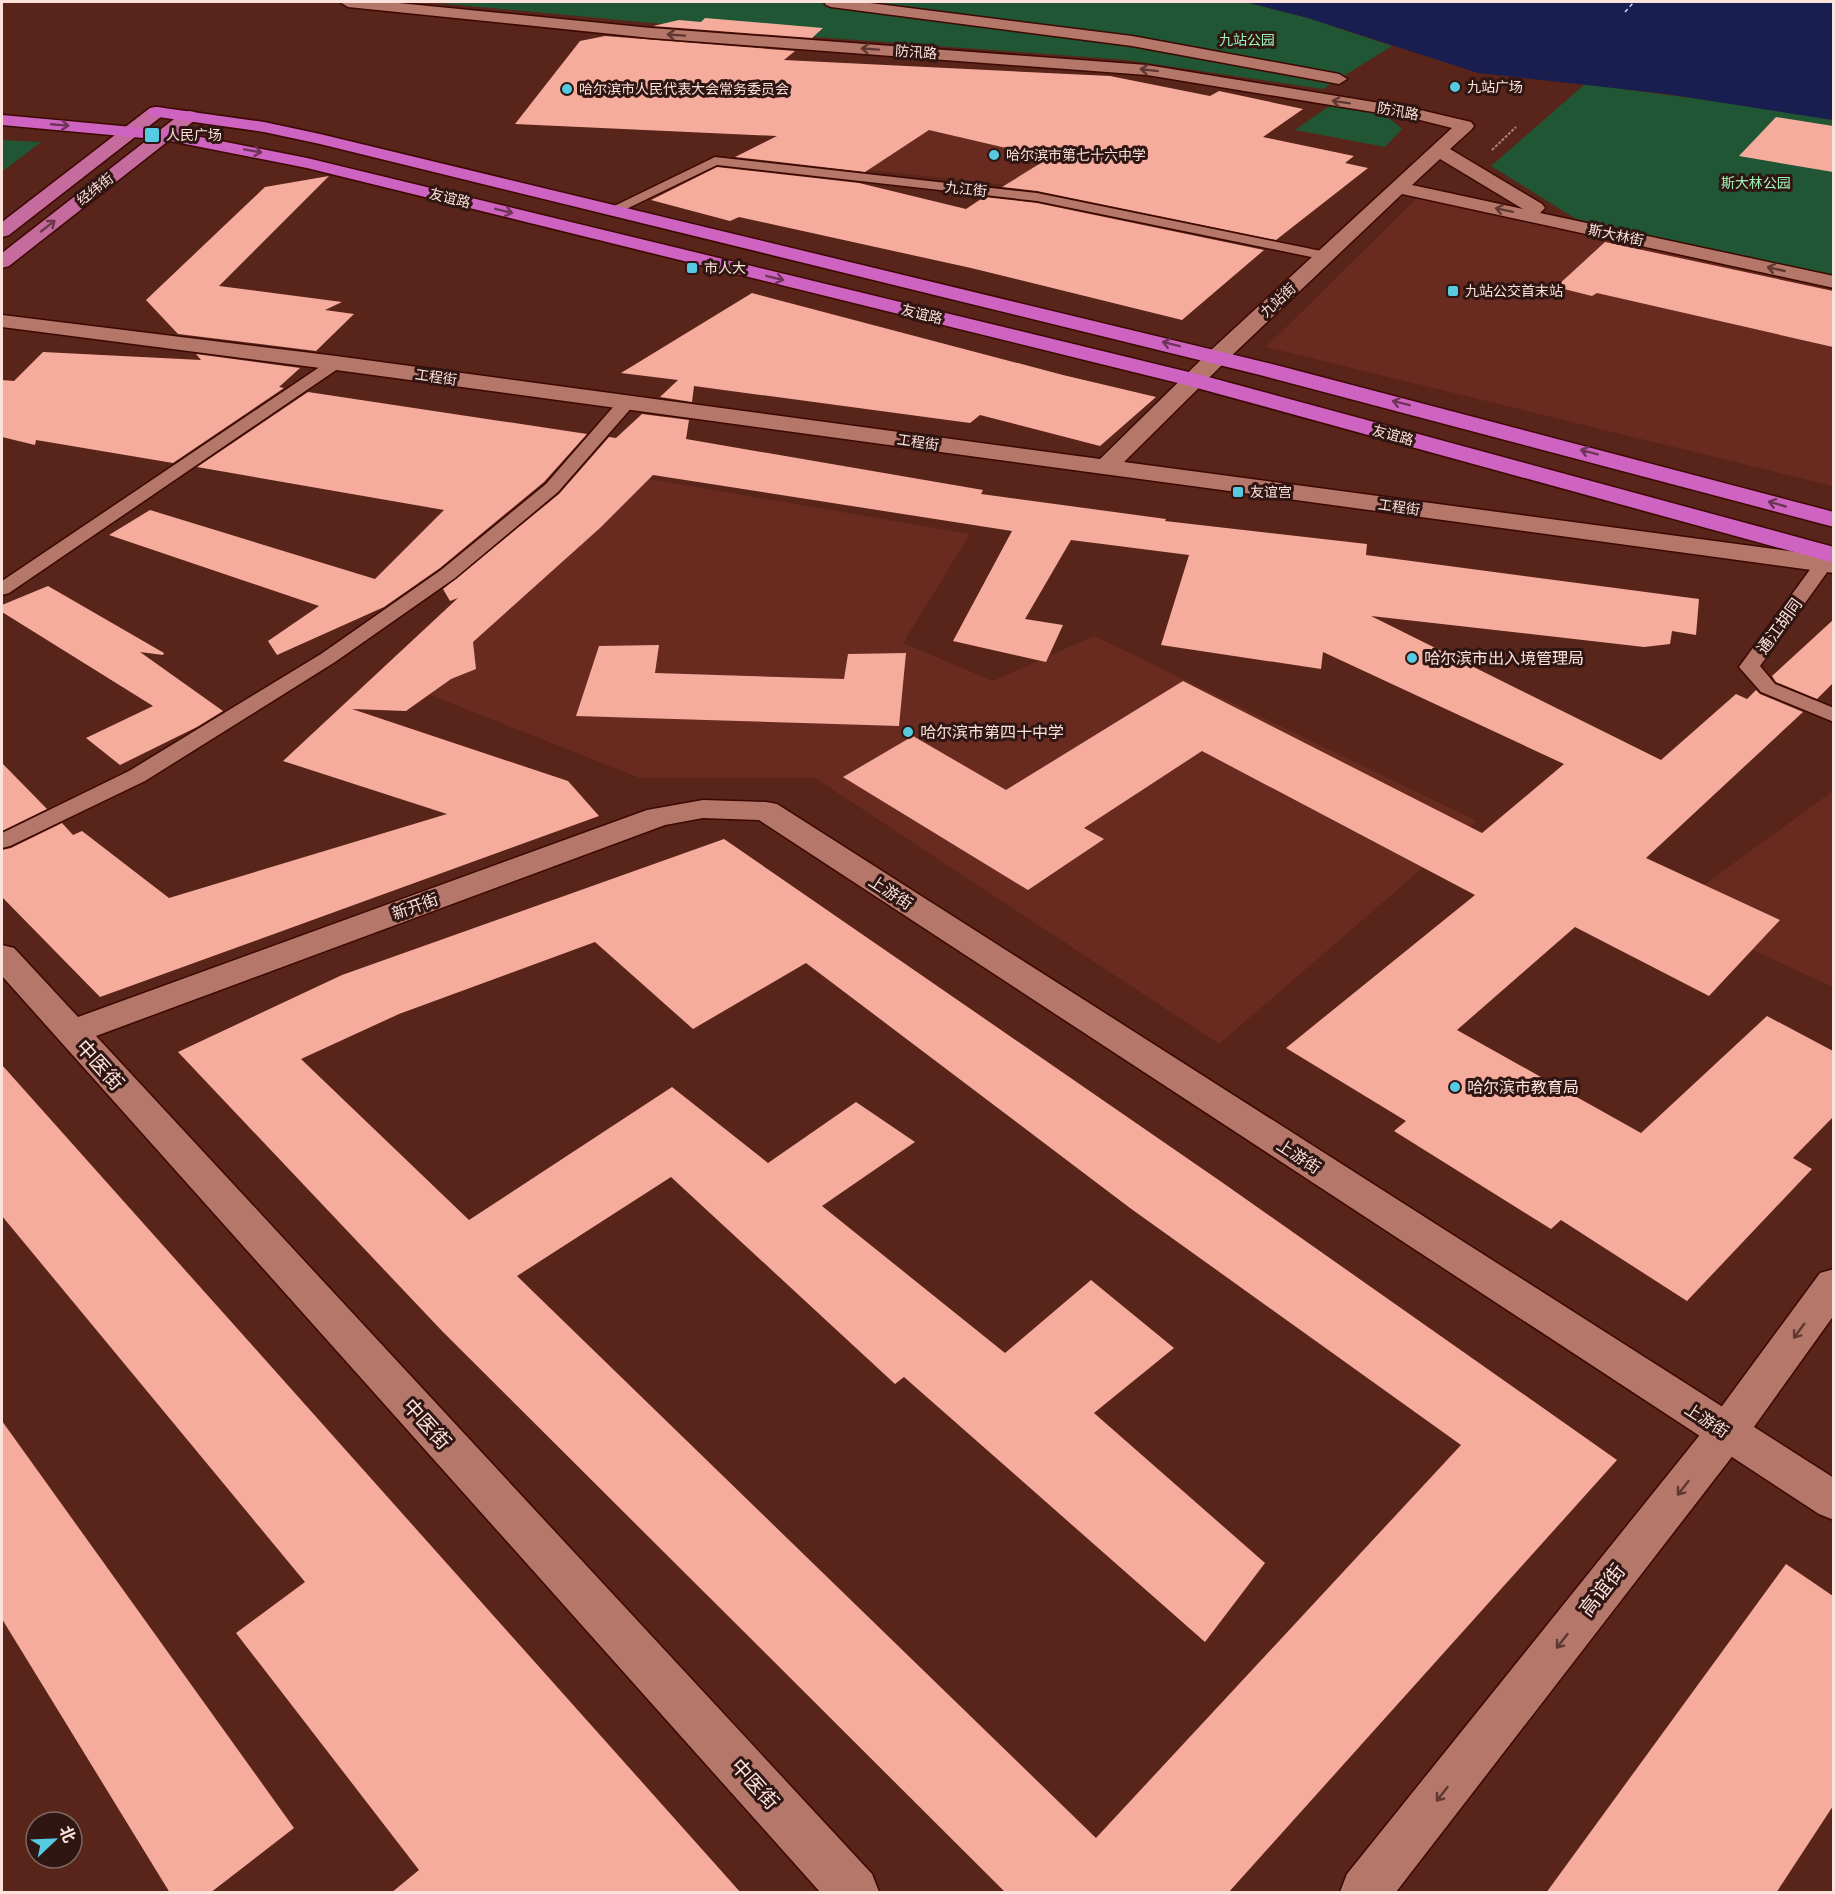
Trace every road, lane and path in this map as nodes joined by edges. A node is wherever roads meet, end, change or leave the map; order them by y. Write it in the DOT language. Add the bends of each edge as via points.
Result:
graph roads {
  1 [pos="348,2"];
  2 [pos="831,2"];
  3 [pos="1339,79"];
  4 [pos="2,102"];
  5 [pos="73,107"];
  6 [pos="120,110"];
  7 [pos="156,112"];
  8 [pos="189,116"];
  9 [pos="2,120"];
  10 [pos="132,131"];
  11 [pos="165,135"];
  12 [pos="1446,143"];
  13 [pos="1399,188"];
  14 [pos="613,210"];
  15 [pos="1560,223"];
  16 [pos="2,231"];
  17 [pos="1326,256"];
  18 [pos="2,262"];
  19 [pos="1833,282"];
  20 [pos="2,321"];
  21 [pos="1218,356"];
  22 [pos="336,363"];
  23 [pos="1193,380"];
  24 [pos="627,402"];
  25 [pos="1105,467"];
  26 [pos="1833,520"];
  27 [pos="1830,561"];
  28 [pos="2,589"];
  29 [pos="1833,716"];
  30 [pos="766,811"];
  31 [pos="2,841"];
  32 [pos="2,956"];
  33 [pos="70,1033"];
  34 [pos="1833,1284"];
  35 [pos="1726,1433"];
  36 [pos="1833,1501"];
  37 [pos="854,1893"];
  38 [pos="1365,1893"];
  12 -- 1 [label="street, 防汛路, one-way" via="1465,126 1416,114 1147,70 651,33"];
  2 -- 3 [label="street" via="1132,41"];
  4 -- 5 [label="highway"];
  6 -- 7 [label="highway, 友谊路"];
  7 -- 8 [label="highway, 友谊路"];
  7 -- 10 [label="main road, 经纬街"];
  8 -- 11 [label="main road, 经纬街"];
  8 -- 14 [label="highway, 友谊路" via="264,127"];
  9 -- 10 [label="highway, 友谊路, one-way"];
  10 -- 11 [label="highway, 友谊路"];
  10 -- 16 [label="main road, 经纬街"];
  18 -- 11 [label="main road, 经纬街, one-way"];
  11 -- 23 [label="highway, 友谊路, one-way" via="307,163"];
  12 -- 13 [label="street, 九站街"];
  12 -- 15 [label="street"];
  15 -- 13 [label="street, 斯大林街, one-way"];
  13 -- 17 [label="street, 九站街"];
  14 -- 17 [label="lane, 九江街" via="715,161 1037,197"];
  21 -- 14 [label="highway, 友谊路, one-way"];
  19 -- 15 [label="street, 斯大林街, one-way"];
  17 -- 21 [label="street, 九站街"];
  20 -- 22 [label="street, 工程街"];
  21 -- 23 [label="street, 九站街"];
  26 -- 21 [label="highway, 友谊路, one-way" via="1585,450"];
  22 -- 24 [label="street, 工程街"];
  22 -- 28 [label="lane"];
  23 -- 25 [label="street, 九站街"];
  23 -- 27 [label="highway, 友谊路"];
  24 -- 25 [label="street, 工程街"];
  24 -- 31 [label="lane" via="552,488 439,581 328,658 137,776"];
  25 -- 27 [label="street, 工程街"];
  27 -- 29 [label="lane, 通江胡同" via="1749,667 1768,688"];
  30 -- 33 [label="street, 新开街" via="703,809 658,817"];
  30 -- 35 [label="street, 上游街"];
  32 -- 33 [label="street, 中医街"];
  33 -- 37 [label="street, 中医街"];
  34 -- 35 [label="street, 高谊街, one-way"];
  35 -- 36 [label="street, 上游街"];
  35 -- 38 [label="street, 高谊街, one-way"];
}
